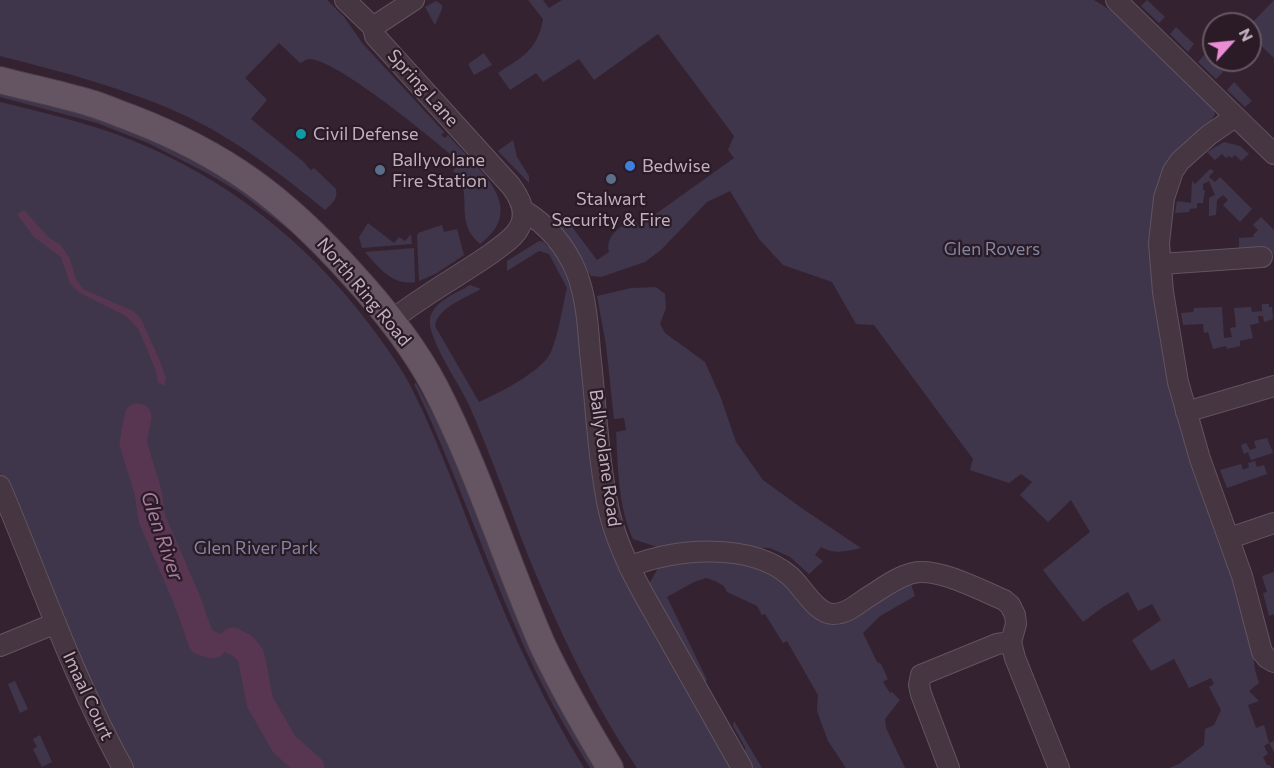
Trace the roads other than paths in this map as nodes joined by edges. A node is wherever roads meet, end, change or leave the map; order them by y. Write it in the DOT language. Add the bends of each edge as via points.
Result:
graph roads {
  1 [pos="345,0"];
  2 [pos="414,0"];
  3 [pos="1116,0"];
  4 [pos="374,27"];
  5 [pos="0,80"];
  6 [pos="1234,117"];
  7 [pos="1274,154"];
  8 [pos="523,210"];
  9 [pos="1262,257"];
  10 [pos="1161,264"];
  11 [pos="392,320"];
  12 [pos="1274,386"];
  13 [pos="1186,411"];
  14 [pos="0,486"];
  15 [pos="1274,522"];
  16 [pos="1230,538"];
  17 [pos="629,567"];
  18 [pos="56,623"];
  19 [pos="1011,642"];
  20 [pos="0,646"];
  21 [pos="1274,662"];
  22 [pos="123,768"];
  23 [pos="610,768"];
  24 [pos="742,768"];
  25 [pos="949,768"];
  26 [pos="1059,768"];
  1 -- 4 [label="street, Spring Lane"];
  2 -- 4 [label="street"];
  3 -- 6 [label="street"];
  4 -- 8 [label="street, Spring Lane" via="375,36 511,186"];
  5 -- 11 [label="main road, North Ring Road" via="92,104 135,120 238,171 326,244"];
  6 -- 7 [label="street"];
  6 -- 10 [label="street" via="1180,161 1168,181 1161,217"];
  8 -- 11 [label="street" via="519,229 511,237"];
  8 -- 17 [label="street, Ballyvolane Road" via="551,231 567,253 580,285 609,510"];
  9 -- 10 [label="street"];
  10 -- 13 [label="street" via="1172,347"];
  11 -- 23 [label="main road, North Ring Road" via="436,389 543,645"];
  12 -- 13 [label="street"];
  13 -- 16 [label="street"];
  14 -- 18 [label="street, Imaal Court"];
  15 -- 16 [label="street"];
  16 -- 21 [label="street" via="1262,652"];
  17 -- 19 [label="street" via="664,555 751,556 769,561 791,576 829,614 846,612 902,577 929,572 1010,605 1016,624"];
  17 -- 24 [label="street, Ballyvolane Road"];
  18 -- 20 [label="street"];
  18 -- 22 [label="street, Imaal Court" via="95,715"];
  19 -- 25 [label="street" via="921,675 921,694"];
  19 -- 26 [label="street"];
}
